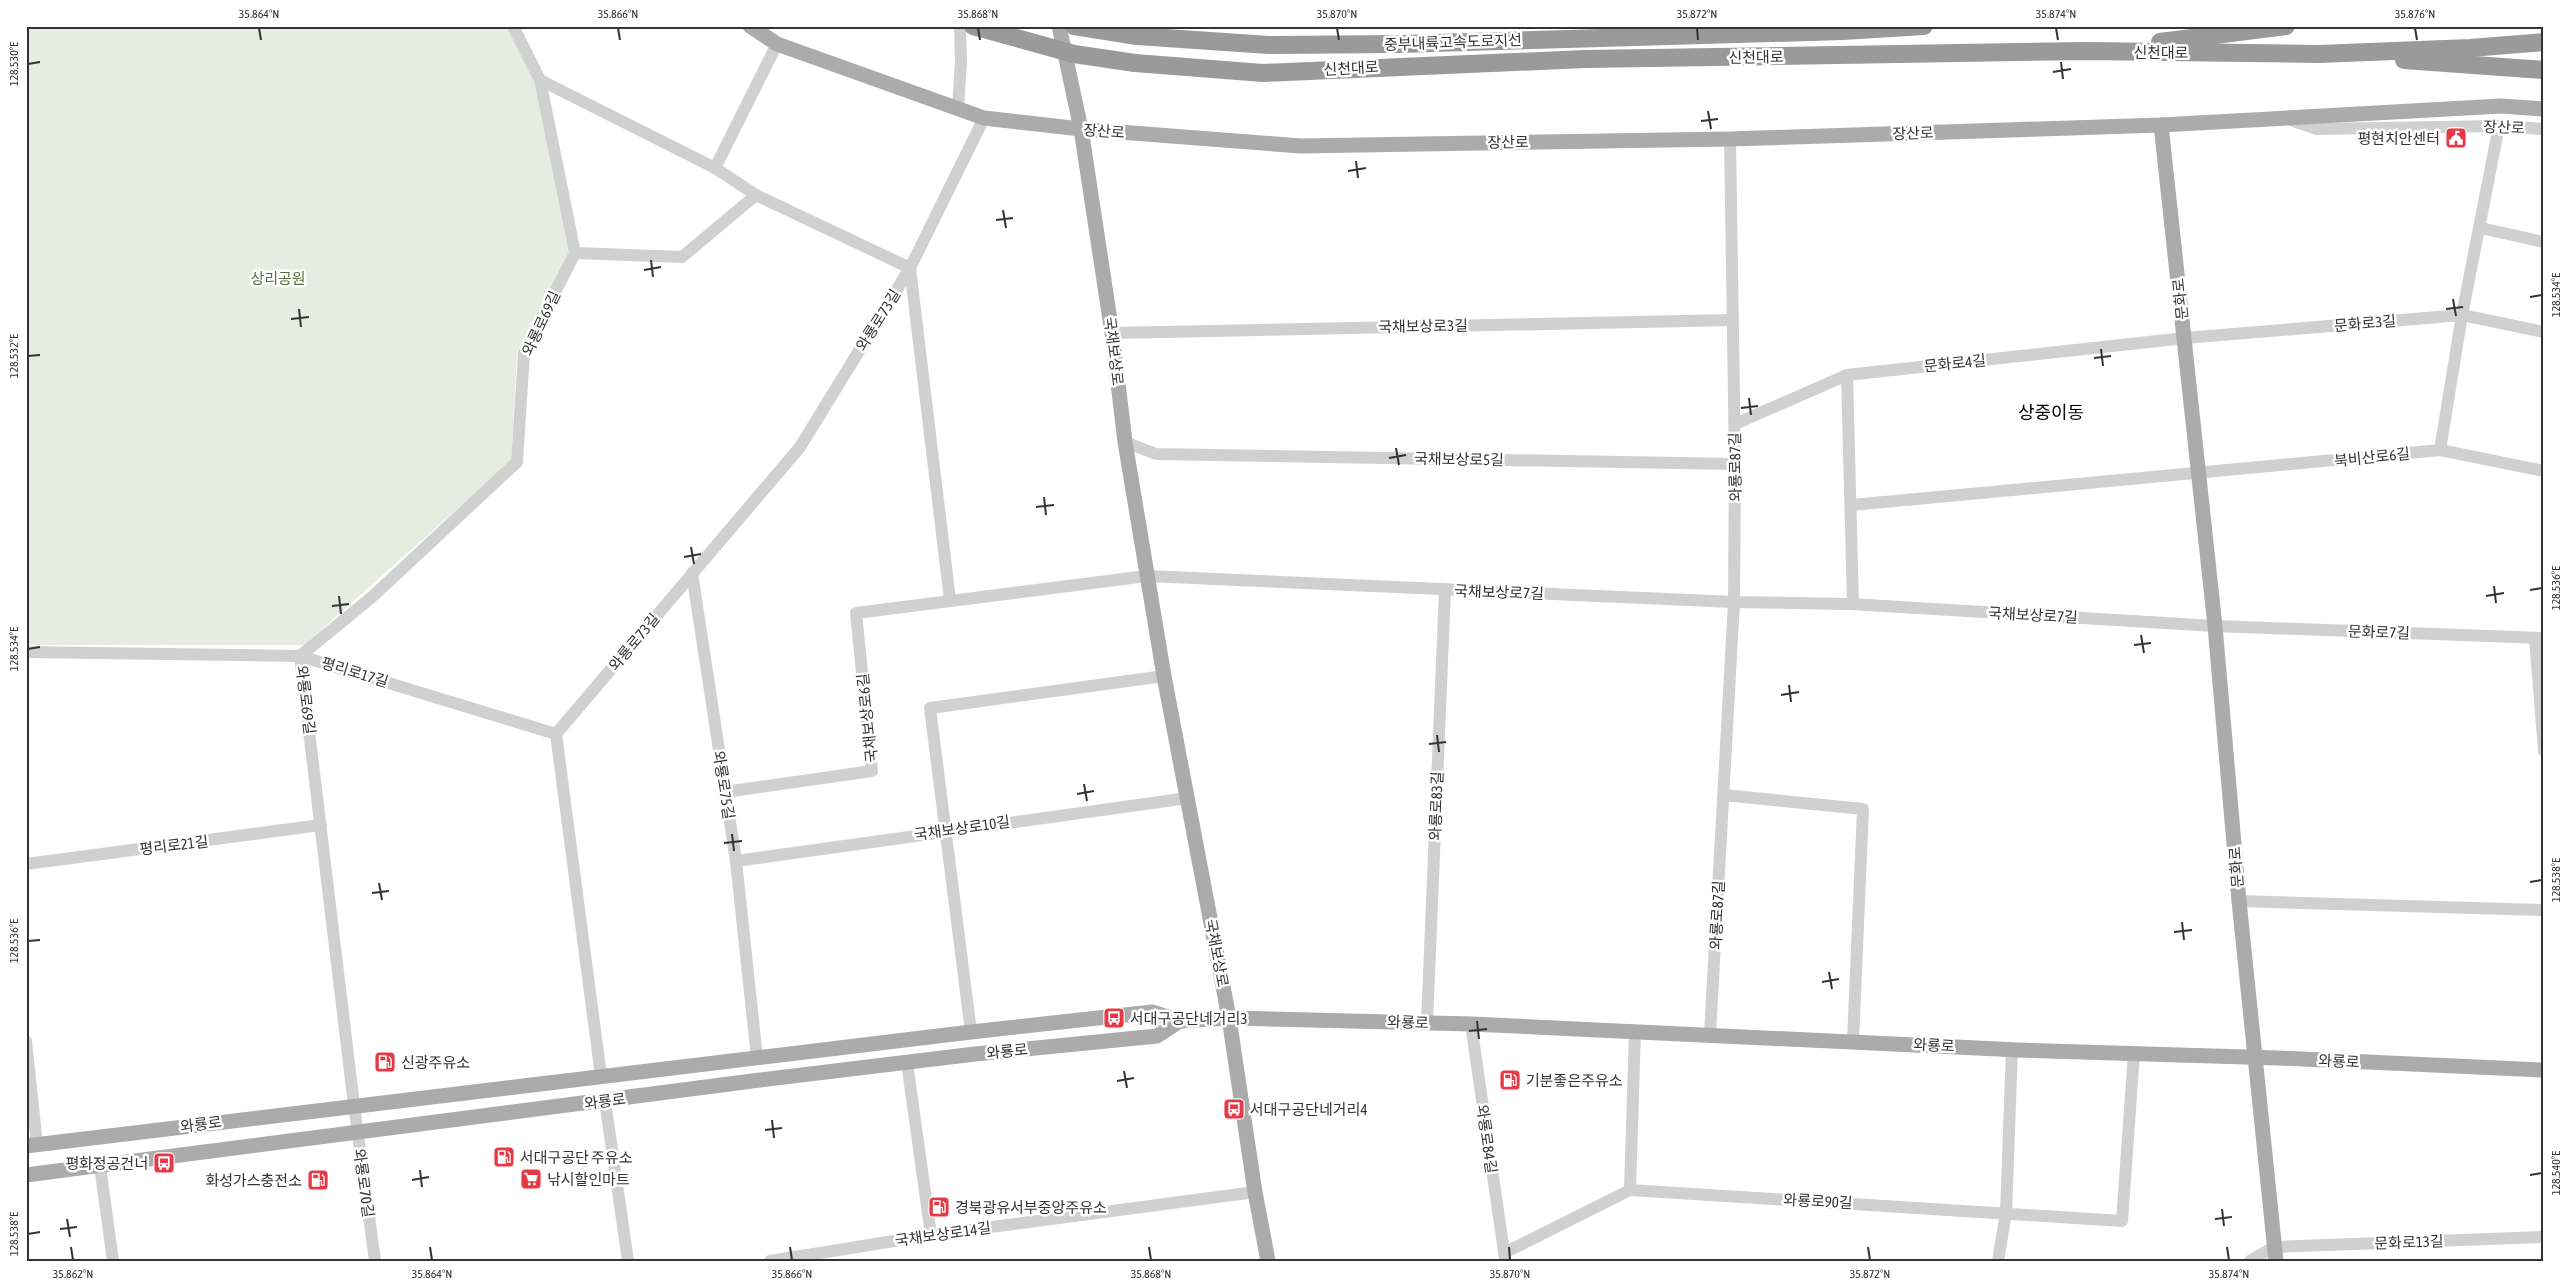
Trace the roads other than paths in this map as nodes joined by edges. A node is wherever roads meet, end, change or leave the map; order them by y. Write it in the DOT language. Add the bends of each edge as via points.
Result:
graph roads {
  1 [pos="513,26"];
  2 [pos="750,26"];
  3 [pos="960,26"];
  4 [pos="973,26"];
  5 [pos="1059,26"];
  6 [pos="1074,26"];
  7 [pos="1924,26"];
  8 [pos="2286,26"];
  9 [pos="2544,42"];
  10 [pos="777,44"];
  11 [pos="2085,51"];
  12 [pos="2319,54"];
  13 [pos="2544,70"];
  14 [pos="540,80"];
  15 [pos="958,109"];
  16 [pos="2544,109"];
  17 [pos="984,118"];
  18 [pos="2286,118"];
  19 [pos="2161,125"];
  20 [pos="2498,126"];
  21 [pos="1081,129"];
  22 [pos="2544,129"];
  23 [pos="1730,139"];
  24 [pos="715,168"];
  25 [pos="756,195"];
  26 [pos="2481,228"];
  27 [pos="2544,242"];
  28 [pos="575,253"];
  29 [pos="910,268"];
  30 [pos="2462,315"];
  31 [pos="1734,320"];
  32 [pos="2544,332"];
  33 [pos="1112,333"];
  34 [pos="2185,338"];
  35 [pos="1847,375"];
  36 [pos="1734,424"];
  37 [pos="1125,442"];
  38 [pos="2440,450"];
  39 [pos="1735,464"];
  40 [pos="2544,471"];
  41 [pos="2199,474"];
  42 [pos="1852,505"];
  43 [pos="692,573"];
  44 [pos="1147,576"];
  45 [pos="1445,590"];
  46 [pos="950,600"];
  47 [pos="1734,602"];
  48 [pos="1850,604"];
  49 [pos="2215,626"];
  50 [pos="2539,638"];
  51 [pos="26,652"];
  52 [pos="300,656"];
  53 [pos="1164,676"];
  54 [pos="556,734"];
  55 [pos="2544,751"];
  56 [pos="725,792"];
  57 [pos="1724,795"];
  58 [pos="1188,798"];
  59 [pos="321,825"];
  60 [pos="946,830"];
  61 [pos="736,861"];
  62 [pos="26,864"];
  63 [pos="2239,901"];
  64 [pos="2544,910"];
  65 [pos="1229,1018"];
  66 [pos="1180,1021"];
  67 [pos="1427,1023"];
  68 [pos="1471,1024"];
  69 [pos="1636,1031"];
  70 [pos="971,1032"];
  71 [pos="1710,1034"];
  72 [pos="26,1041"];
  73 [pos="1853,1041"];
  74 [pos="2012,1049"];
  75 [pos="2134,1053"];
  76 [pos="2254,1057"];
  77 [pos="757,1058"];
  78 [pos="907,1063"];
  79 [pos="2544,1070"];
  80 [pos="601,1076"];
  81 [pos="605,1101"];
  82 [pos="354,1105"];
  83 [pos="357,1130"];
  84 [pos="31,1146"];
  85 [pos="100,1166"];
  86 [pos="26,1174"];
  87 [pos="1630,1190"];
  88 [pos="1255,1192"];
  89 [pos="2006,1213"];
  90 [pos="931,1235"];
  91 [pos="2544,1237"];
  92 [pos="2275,1254"];
  93 [pos="1504,1257"];
  94 [pos="777,1260"];
  95 [pos="113,1261"];
  96 [pos="375,1261"];
  97 [pos="628,1261"];
  98 [pos="1268,1261"];
  99 [pos="1998,1261"];
  100 [pos="2250,1261"];
  1 -- 14 [label="street"];
  2 -- 10 [label="main road, 장산로"];
  3 -- 15 [label="street"];
  4 -- 11 [label="highway, 신천대로, bridge" via="1074,54 1135,63 1262,73 1585,59"];
  5 -- 21 [label="main road, 국채보상로"];
  6 -- 7 [label="highway, 중부내륙고속도로지선" via="1138,36 1269,45 1400,44"];
  8 -- 11 [label="highway"];
  9 -- 12 [label="highway, 신천대로"];
  10 -- 15 [label="main road, 장산로"];
  10 -- 24 [label="street"];
  11 -- 12 [label="highway, 신천대로"];
  12 -- 13 [label="highway"];
  14 -- 24 [label="street"];
  14 -- 28 [label="street"];
  15 -- 17 [label="main road, 장산로"];
  16 -- 18 [label="main road, 장산로" via="2501,106"];
  17 -- 21 [label="main road, 장산로"];
  17 -- 29 [label="street, 와룡로73길"];
  18 -- 19 [label="main road, 장산로"];
  18 -- 20 [label="street, 장산로" via="2317,129"];
  19 -- 23 [label="main road, 장산로"];
  19 -- 34 [label="main road, 문화로"];
  20 -- 22 [label="street, 장산로"];
  20 -- 26 [label="street"];
  21 -- 23 [label="main road, 장산로" via="1301,146"];
  21 -- 33 [label="main road, 국채보상로"];
  23 -- 31 [label="street, 와룡로87길"];
  24 -- 25 [label="street"];
  25 -- 28 [label="street" via="682,257"];
  25 -- 29 [label="street"];
  26 -- 27 [label="street"];
  26 -- 30 [label="street"];
  28 -- 52 [label="street, 와룡로69길" via="524,353 517,462 372,597"];
  29 -- 43 [label="street, 와룡로73길" via="800,447"];
  29 -- 46 [label="street"];
  30 -- 32 [label="street, 문화로3길"];
  30 -- 34 [label="street, 문화로3길"];
  30 -- 38 [label="street"];
  31 -- 33 [label="street, 국채보상로3길"];
  31 -- 36 [label="street, 와룡로87길"];
  33 -- 37 [label="main road, 국채보상로"];
  34 -- 35 [label="street, 문화로4길"];
  34 -- 41 [label="main road, 문화로"];
  35 -- 36 [label="street, 문화로4길"];
  35 -- 42 [label="street"];
  36 -- 39 [label="street, 와룡로87길"];
  37 -- 39 [label="street, 국채보상로5길" via="1156,454"];
  37 -- 44 [label="main road, 국채보상로"];
  38 -- 40 [label="street, 북비산로6길"];
  38 -- 41 [label="street, 북비산로6길"];
  39 -- 47 [label="street, 와룡로87길"];
  41 -- 42 [label="street"];
  41 -- 49 [label="main road, 문화로"];
  42 -- 48 [label="street" via="1853,604"];
  43 -- 54 [label="street, 와룡로73길"];
  43 -- 56 [label="street, 와룡로75길"];
  44 -- 45 [label="street, 국채보상로7길"];
  44 -- 46 [label="street, 국채보상로6길"];
  44 -- 53 [label="main road, 국채보상로"];
  45 -- 47 [label="street, 국채보상로7길"];
  45 -- 67 [label="street, 와룡로83길"];
  46 -- 56 [label="street, 국채보상로6길" via="856,612 872,771"];
  47 -- 48 [label="street, 국채보상로7길"];
  47 -- 57 [label="street, 와룡로87길"];
  48 -- 49 [label="street, 국채보상로7길"];
  49 -- 50 [label="street, 문화로7길"];
  49 -- 63 [label="main road, 문화로"];
  50 -- 55 [label="street"];
  51 -- 52 [label="street, 평리로17길"];
  52 -- 54 [label="street, 평리로17길"];
  52 -- 59 [label="street, 와룡로69길"];
  53 -- 58 [label="main road, 국채보상로"];
  53 -- 60 [label="street" via="930,708"];
  54 -- 80 [label="street"];
  56 -- 61 [label="street, 와룡로75길"];
  57 -- 71 [label="street, 와룡로87길"];
  57 -- 73 [label="street" via="1863,809"];
  58 -- 60 [label="street, 국채보상로10길"];
  58 -- 65 [label="main road, 국채보상로"];
  59 -- 62 [label="street, 평리로21길"];
  59 -- 82 [label="street, 와룡로69길"];
  60 -- 61 [label="street, 국채보상로10길"];
  60 -- 70 [label="street, 와룡로"];
  61 -- 77 [label="street, 와룡로75길"];
  63 -- 64 [label="street"];
  63 -- 76 [label="main road, 문화로"];
  65 -- 66 [label="main road, 와룡로"];
  65 -- 67 [label="main road, 와룡로"];
  65 -- 88 [label="main road, 국채보상로"];
  66 -- 70 [label="main road, 와룡로" via="1152,1012"];
  66 -- 78 [label="main road, 와룡로" via="1156,1036"];
  67 -- 68 [label="main road, 와룡로"];
  68 -- 69 [label="main road, 와룡로"];
  68 -- 93 [label="street, 와룡로84길"];
  69 -- 71 [label="main road, 와룡로"];
  69 -- 87 [label="street"];
  70 -- 77 [label="main road, 와룡로"];
  71 -- 73 [label="main road, 와룡로"];
  72 -- 84 [label="street"];
  73 -- 74 [label="main road, 와룡로"];
  74 -- 75 [label="main road, 와룡로"];
  74 -- 89 [label="street"];
  75 -- 76 [label="main road, 와룡로"];
  75 -- 89 [label="street, 와룡로90길" via="2122,1220"];
  76 -- 79 [label="main road, 와룡로"];
  76 -- 92 [label="main road, 문화로"];
  77 -- 80 [label="main road, 와룡로"];
  78 -- 81 [label="main road, 와룡로"];
  78 -- 90 [label="street"];
  80 -- 82 [label="main road, 와룡로"];
  81 -- 83 [label="main road, 와룡로"];
  81 -- 97 [label="street"];
  82 -- 83 [label="street, 와룡로70길"];
  82 -- 84 [label="main road, 와룡로"];
  83 -- 85 [label="main road, 와룡로"];
  83 -- 96 [label="street, 와룡로70길"];
  85 -- 86 [label="main road, 와룡로"];
  85 -- 95 [label="street"];
  87 -- 89 [label="street, 와룡로90길"];
  87 -- 93 [label="street, 와룡로84길"];
  88 -- 90 [label="street, 국채보상로14길"];
  88 -- 98 [label="main road, 국채보상로"];
  89 -- 99 [label="street"];
  90 -- 94 [label="street, 국채보상로14길"];
  91 -- 92 [label="street, 문화로13길"];
  92 -- 100 [label="street"];
}
